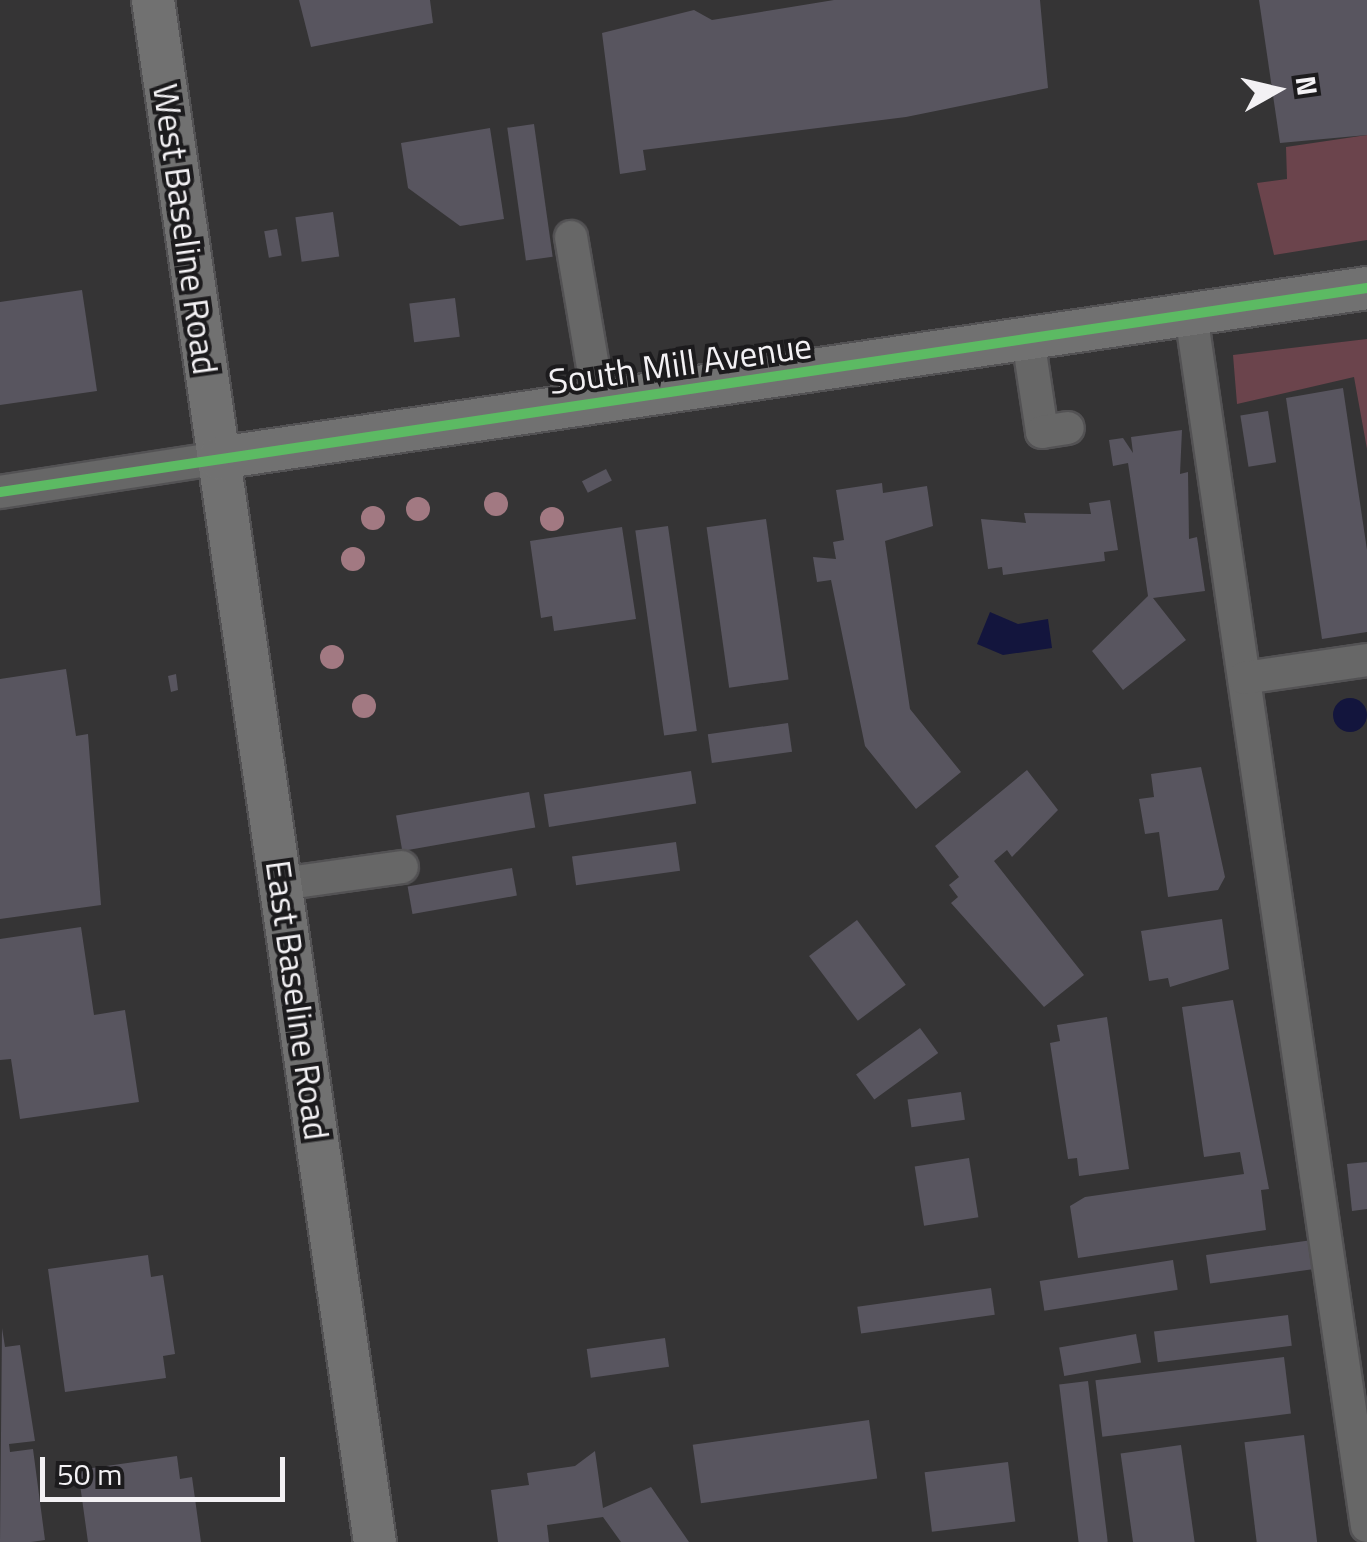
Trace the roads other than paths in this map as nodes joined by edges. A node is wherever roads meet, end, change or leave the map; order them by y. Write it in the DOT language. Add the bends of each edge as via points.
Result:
graph roads {
  1 [pos="153,0"];
  2 [pos="571,237"];
  3 [pos="1367,288"];
  4 [pos="1191,314"];
  5 [pos="1028,339"];
  6 [pos="598,403"];
  7 [pos="1041,432"];
  8 [pos="219,458"];
  9 [pos="0,492"];
  10 [pos="1367,660"];
  11 [pos="1244,678"];
  12 [pos="402,867"];
  13 [pos="281,884"];
  14 [pos="1367,1526"];
  15 [pos="376,1542"];
  1 -- 8 [label="main road, West Baseline Road"];
  2 -- 6 [label="street"];
  3 -- 4 [label="main road, South Mill Avenue"];
  4 -- 5 [label="main road, South Mill Avenue"];
  4 -- 11 [label="street"];
  5 -- 6 [label="main road, South Mill Avenue"];
  5 -- 7 [label="street"];
  6 -- 8 [label="main road, South Mill Avenue"];
  8 -- 9 [label="street, South Mill Avenue"];
  8 -- 13 [label="main road, East Baseline Road"];
  10 -- 11 [label="street"];
  11 -- 14 [label="street"];
  12 -- 13 [label="street"];
  13 -- 15 [label="main road, East Baseline Road"];
}
